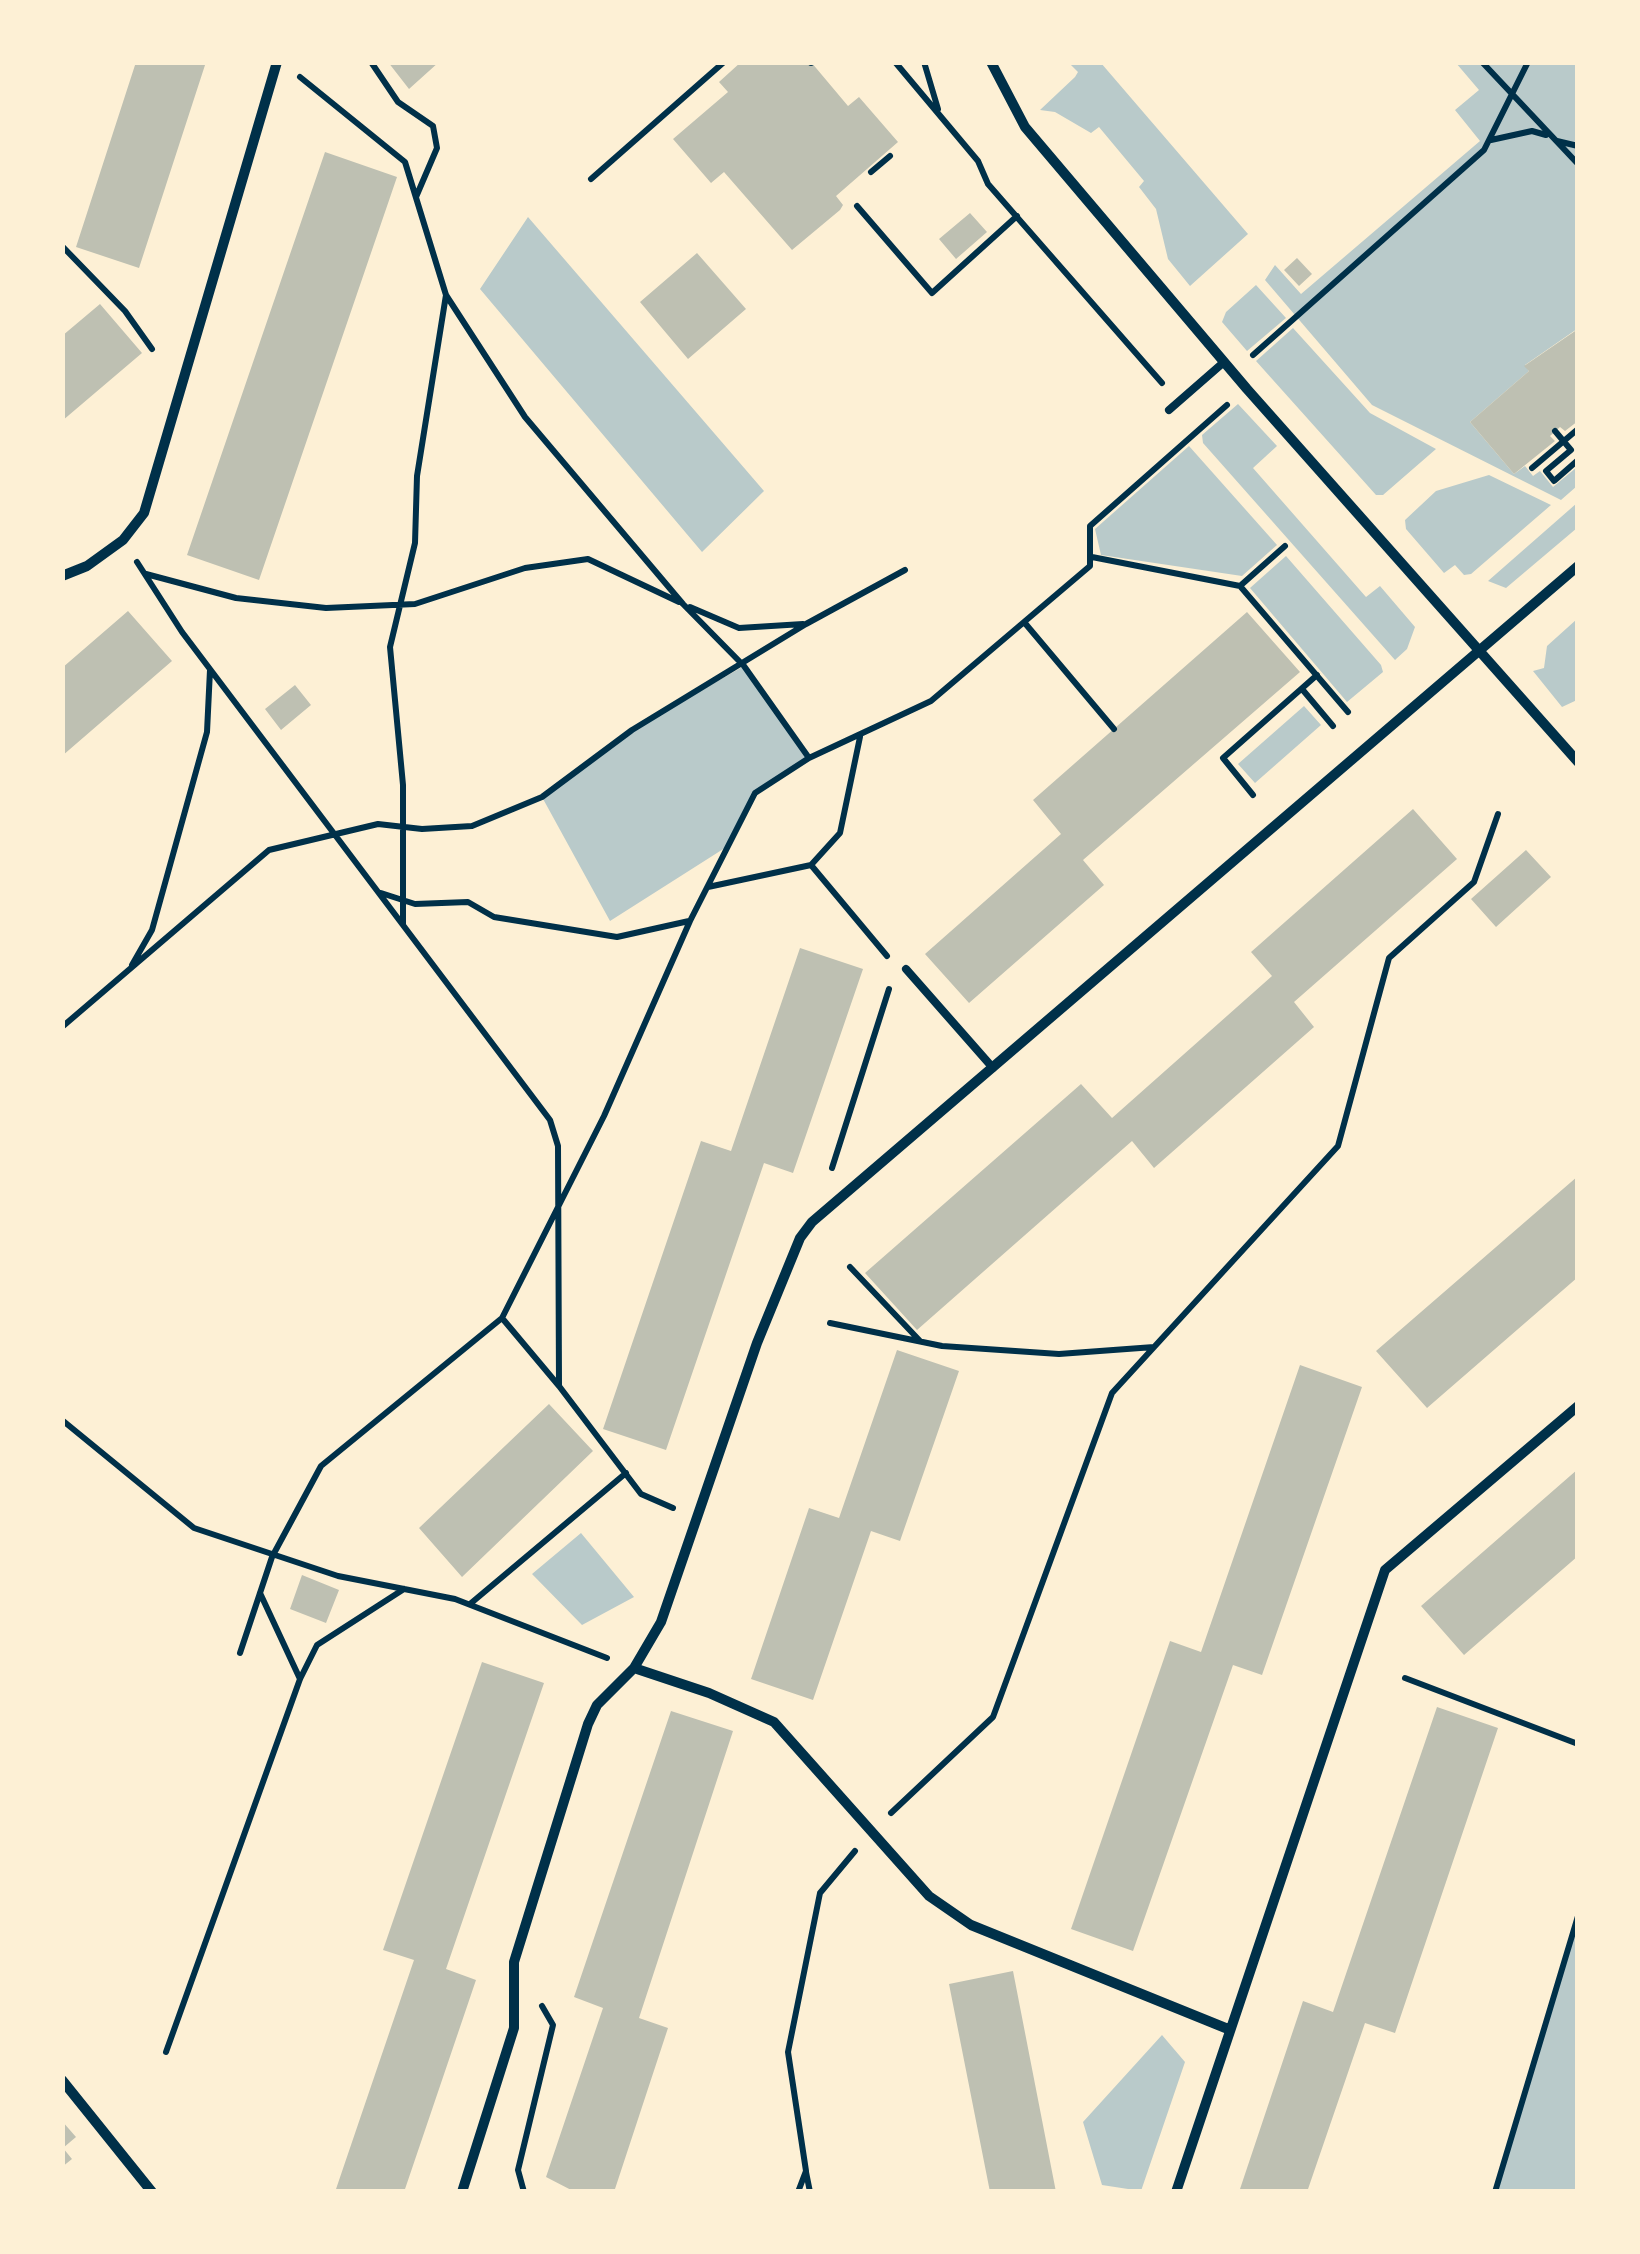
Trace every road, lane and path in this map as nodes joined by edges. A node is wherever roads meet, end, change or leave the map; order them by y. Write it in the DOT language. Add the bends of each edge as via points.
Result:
graph roads {
  1 [pos="277,62"];
  2 [pos="371,62"];
  3 [pos="724,62"];
  4 [pos="895,62"];
  5 [pos="924,62"];
  6 [pos="991,62"];
  7 [pos="1482,62"];
  8 [pos="1528,62"];
  9 [pos="293,71"];
  10 [pos="1512,98"];
  11 [pos="938,113"];
  12 [pos="1546,136"];
  13 [pos="1490,140"];
  14 [pos="1578,146"];
  15 [pos="890,156"];
  16 [pos="1578,164"];
  17 [pos="871,172"];
  18 [pos="591,179"];
  19 [pos="415,198"];
  20 [pos="857,206"];
  21 [pos="1017,216"];
  22 [pos="62,246"];
  23 [pos="446,295"];
  24 [pos="152,349"];
  25 [pos="1253,356"];
  26 [pos="1224,362"];
  27 [pos="1247,389"];
  28 [pos="1178,402"];
  29 [pos="1169,410"];
  30 [pos="1578,429"];
  31 [pos="1555,431"];
  32 [pos="1190,436"];
  33 [pos="1564,441"];
  34 [pos="1578,460"];
  35 [pos="1532,468"];
  36 [pos="123,540"];
  37 [pos="1284,546"];
  38 [pos="1092,557"];
  39 [pos="1578,566"];
  40 [pos="906,570"];
  41 [pos="145,574"];
  42 [pos="62,576"];
  43 [pos="1240,586"];
  44 [pos="400,604"];
  45 [pos="683,604"];
  46 [pos="1024,622"];
  47 [pos="806,624"];
  48 [pos="1479,651"];
  49 [pos="744,666"];
  50 [pos="210,669"];
  51 [pos="1317,675"];
  52 [pos="1302,690"];
  53 [pos="1348,712"];
  54 [pos="1333,726"];
  55 [pos="1114,729"];
  56 [pos="860,735"];
  57 [pos="810,758"];
  58 [pos="1578,762"];
  59 [pos="1253,796"];
  60 [pos="1498,814"];
  61 [pos="405,827"];
  62 [pos="335,834"];
  63 [pos="810,866"];
  64 [pos="708,887"];
  65 [pos="378,892"];
  66 [pos="400,899"];
  67 [pos="690,921"];
  68 [pos="403,926"];
  69 [pos="901,968"];
  70 [pos="130,969"];
  71 [pos="890,986"];
  72 [pos="62,1027"];
  73 [pos="993,1068"];
  74 [pos="830,1172"];
  75 [pos="556,1206"];
  76 [pos="850,1267"];
  77 [pos="502,1318"];
  78 [pos="830,1322"];
  79 [pos="921,1342"];
  80 [pos="1155,1347"];
  81 [pos="559,1386"];
  82 [pos="1578,1406"];
  83 [pos="62,1420"];
  84 [pos="626,1473"];
  85 [pos="697,1518"];
  86 [pos="272,1557"];
  87 [pos="405,1589"];
  88 [pos="260,1592"];
  89 [pos="470,1604"];
  90 [pos="240,1652"];
  91 [pos="634,1668"];
  92 [pos="1406,1678"];
  93 [pos="300,1679"];
  94 [pos="1578,1744"];
  95 [pos="872,1831"];
  96 [pos="1578,1916"];
  97 [pos="514,1962"];
  98 [pos="1228,2029"];
  99 [pos="166,2052"];
  100 [pos="62,2080"];
  101 [pos="806,2171"];
  102 [pos="152,2192"];
  103 [pos="462,2192"];
  104 [pos="524,2192"];
  105 [pos="798,2192"];
  106 [pos="810,2192"];
  107 [pos="1176,2192"];
  108 [pos="1496,2192"];
  1 -- 36 [label="street" via="158,472 144,513"];
  2 -- 19 [label="path" via="398,102 434,126 438,148"];
  3 -- 18 [label="path"];
  4 -- 11 [label="path"];
  5 -- 11 [label="path"];
  6 -- 26 [label="street" via="1025,127"];
  7 -- 10 [label="path"];
  8 -- 10 [label="path"];
  9 -- 19 [label="path" via="404,162"];
  10 -- 12 [label="path"];
  10 -- 13 [label="path"];
  11 -- 21 [label="path"];
  12 -- 13 [label="path" via="1532,131"];
  12 -- 14 [label="path"];
  12 -- 16 [label="path"];
  13 -- 25 [label="path"];
  15 -- 17 [label="path"];
  19 -- 23 [label="path"];
  20 -- 21 [label="path" via="932,293"];
  21 -- 28 [label="path"];
  22 -- 24 [label="path" via="125,310"];
  23 -- 44 [label="path"];
  23 -- 45 [label="path" via="526,417"];
  26 -- 27 [label="street"];
  26 -- 28 [label="lane"];
  27 -- 32 [label="path"];
  27 -- 48 [label="street"];
  28 -- 29 [label="lane"];
  28 -- 32 [label="path"];
  30 -- 33 [label="path"];
  31 -- 33 [label="path"];
  32 -- 38 [label="path" via="1090,526"];
  33 -- 34 [label="path" via="1571,450 1546,470 1554,481"];
  33 -- 35 [label="path"];
  36 -- 41 [label="path"];
  36 -- 42 [label="street"];
  37 -- 43 [label="path"];
  38 -- 43 [label="path"];
  38 -- 46 [label="path" via="1090,566"];
  39 -- 48 [label="street"];
  40 -- 47 [label="path"];
  41 -- 44 [label="path" via="236,598 326,608"];
  41 -- 50 [label="path"];
  43 -- 51 [label="path"];
  44 -- 45 [label="path" via="525,568 588,560"];
  44 -- 61 [label="path" via="390,647"];
  45 -- 47 [label="path" via="740,628"];
  45 -- 49 [label="path"];
  46 -- 55 [label="path"];
  46 -- 56 [label="path" via="931,700"];
  47 -- 49 [label="path"];
  48 -- 58 [label="street"];
  48 -- 73 [label="street"];
  49 -- 57 [label="path"];
  49 -- 61 [label="path" via="632,730 542,798 472,826"];
  50 -- 62 [label="path"];
  50 -- 70 [label="path" via="208,732 152,930"];
  51 -- 52 [label="path"];
  51 -- 53 [label="path"];
  52 -- 54 [label="path"];
  52 -- 59 [label="path" via="1223,758"];
  56 -- 57 [label="path"];
  56 -- 63 [label="path" via="840,833"];
  57 -- 64 [label="path" via="754,793"];
  60 -- 80 [label="path" via="1474,882 1389,958 1338,1146"];
  61 -- 62 [label="path" via="378,824"];
  61 -- 66 [label="path"];
  62 -- 65 [label="path"];
  62 -- 70 [label="path" via="268,850"];
  63 -- 64 [label="path"];
  63 -- 69 [label="path"];
  64 -- 67 [label="path"];
  65 -- 66 [label="path"];
  65 -- 68 [label="path"];
  66 -- 67 [label="path" via="468,902 494,917 617,937"];
  66 -- 68 [label="path"];
  67 -- 75 [label="path" via="604,1116"];
  68 -- 75 [label="path" via="550,1120 558,1146"];
  69 -- 73 [label="lane"];
  70 -- 72 [label="path"];
  71 -- 74 [label="path"];
  73 -- 85 [label="street" via="800,1238"];
  75 -- 77 [label="path"];
  75 -- 81 [label="path"];
  76 -- 79 [label="path"];
  77 -- 81 [label="path"];
  77 -- 86 [label="path" via="321,1466"];
  78 -- 79 [label="path"];
  79 -- 80 [label="path" via="1059,1354"];
  80 -- 95 [label="path" via="1112,1393 993,1718"];
  81 -- 84 [label="path"];
  82 -- 98 [label="street" via="1385,1570"];
  83 -- 86 [label="path" via="194,1528"];
  84 -- 85 [label="path" via="641,1494"];
  84 -- 89 [label="path"];
  85 -- 91 [label="street" via="661,1622"];
  86 -- 87 [label="path"];
  86 -- 88 [label="path"];
  87 -- 89 [label="path"];
  87 -- 93 [label="path" via="317,1645"];
  88 -- 90 [label="path"];
  88 -- 93 [label="path"];
  89 -- 91 [label="path"];
  91 -- 95 [label="street" via="774,1722"];
  91 -- 97 [label="street" via="588,1724"];
  92 -- 94 [label="path"];
  93 -- 99 [label="path"];
  95 -- 98 [label="street" via="929,1896 971,1924"];
  95 -- 101 [label="path" via="820,1893 788,2052"];
  96 -- 108 [label="path"];
  97 -- 103 [label="street" via="514,2028"];
  97 -- 104 [label="path" via="553,2025 518,2170"];
  98 -- 107 [label="street"];
  100 -- 102 [label="street"];
  101 -- 105 [label="path"];
  101 -- 106 [label="path"];
}
